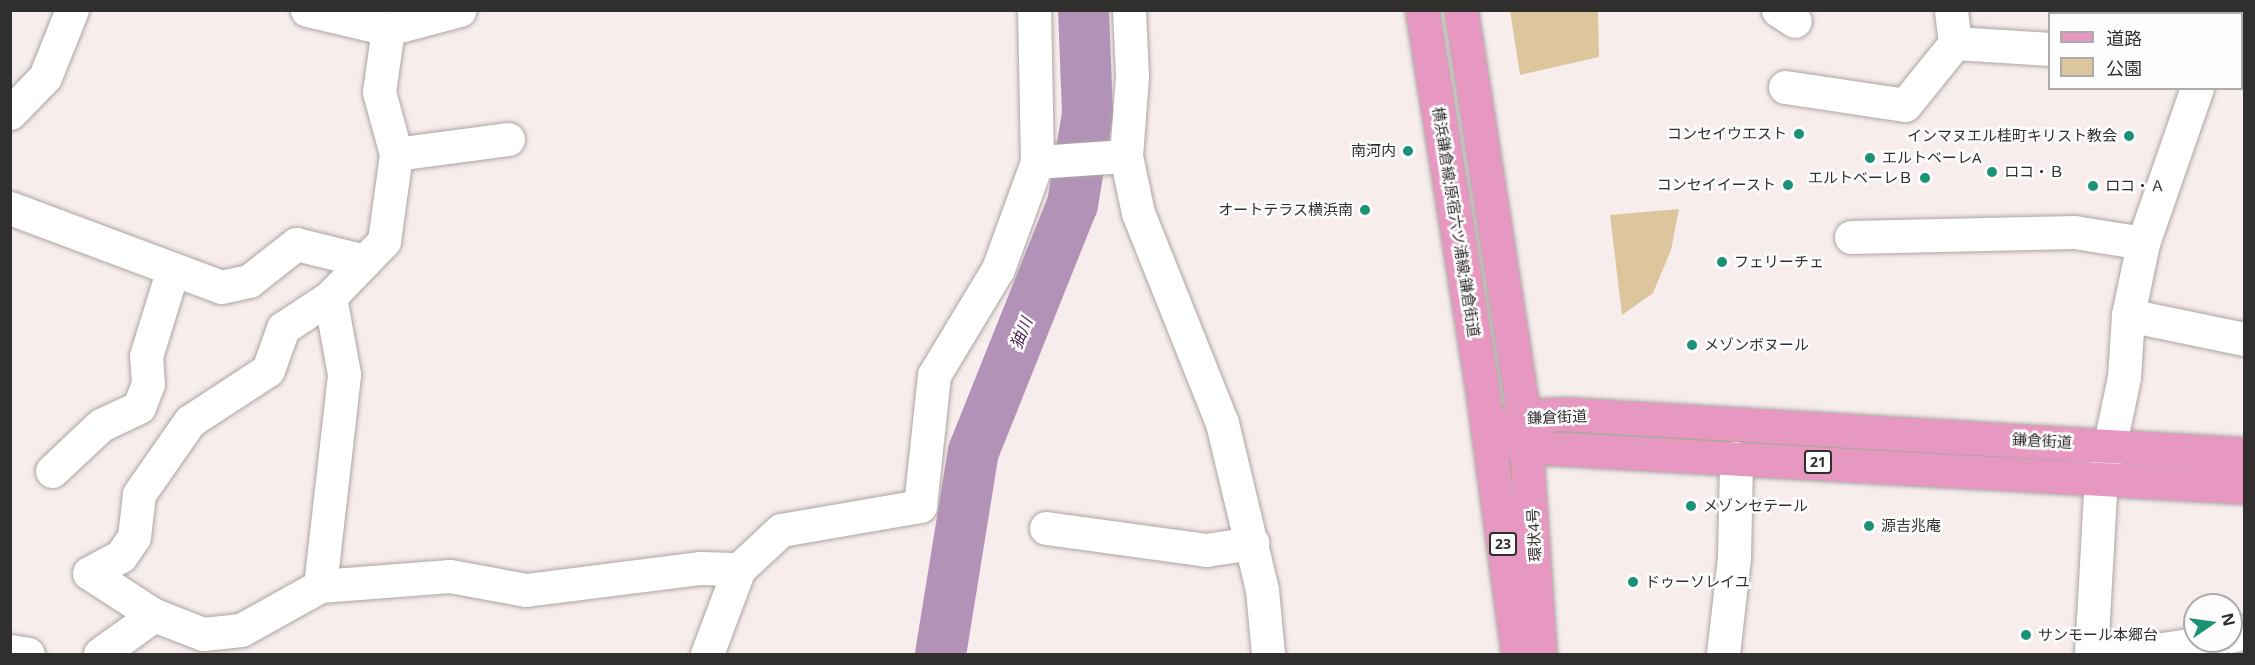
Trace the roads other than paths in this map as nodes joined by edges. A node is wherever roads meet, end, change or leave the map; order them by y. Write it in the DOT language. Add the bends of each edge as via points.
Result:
graph roads {
  1 [pos="72,10"];
  2 [pos="307,10"];
  3 [pos="460,10"];
  4 [pos="1034,10"];
  5 [pos="1129,10"];
  6 [pos="1422,10"];
  7 [pos="1461,10"];
  8 [pos="1951,10"];
  9 [pos="388,29"];
  10 [pos="1954,43"];
  11 [pos="2048,49"];
  12 [pos="1785,87"];
  13 [pos="2194,90"];
  14 [pos="10,113"];
  15 [pos="508,139"];
  16 [pos="396,154"];
  17 [pos="1120,157"];
  18 [pos="1042,162"];
  19 [pos="10,208"];
  20 [pos="1851,237"];
  21 [pos="2143,243"];
  22 [pos="365,261"];
  23 [pos="173,269"];
  24 [pos="330,297"];
  25 [pos="2128,315"];
  26 [pos="2244,339"];
  27 [pos="1526,431"];
  28 [pos="1488,434"];
  29 [pos="2108,446"];
  30 [pos="2244,454"];
  31 [pos="1736,458"];
  32 [pos="52,471"];
  33 [pos="2102,478"];
  34 [pos="2244,487"];
  35 [pos="1046,528"];
  36 [pos="1252,543"];
  37 [pos="739,569"];
  38 [pos="320,586"];
  39 [pos="154,615"];
  40 [pos="2183,642"];
  41 [pos="2092,651"];
  42 [pos="100,654"];
  43 [pos="707,654"];
  44 [pos="1268,654"];
  45 [pos="1518,654"];
  46 [pos="1540,654"];
  47 [pos="1723,654"];
  1 -- 14 [label="street" via="45,76"];
  2 -- 9 [label="street"];
  3 -- 9 [label="street"];
  4 -- 18 [label="street"];
  5 -- 17 [label="street" via="1132,76"];
  6 -- 28 [label="main road, 横浜鎌倉線;原宿六ツ浦線;鎌倉街道"];
  7 -- 27 [label="main road"];
  8 -- 10 [label="street"];
  9 -- 16 [label="street" via="380,92"];
  10 -- 11 [label="street"];
  10 -- 12 [label="street" via="1905,105"];
  13 -- 21 [label="street"];
  15 -- 16 [label="street"];
  16 -- 22 [label="street" via="384,241"];
  17 -- 18 [label="street"];
  17 -- 36 [label="street" via="1138,213 1222,423"];
  18 -- 37 [label="street" via="998,269 934,375 920,506 848,514 781,530"];
  19 -- 23 [label="street" via="157,258"];
  20 -- 21 [label="street" via="2074,232"];
  21 -- 25 [label="street"];
  22 -- 23 [label="street" via="296,244 249,281 221,287"];
  22 -- 24 [label="street"];
  23 -- 32 [label="street" via="146,356 148,384 139,406 101,425"];
  24 -- 38 [label="street" via="344,374"];
  24 -- 39 [label="street" via="283,328 268,370 190,421 139,494 134,537 121,556 89,573"];
  25 -- 26 [label="street"];
  25 -- 29 [label="street" via="2124,377"];
  27 -- 28 [label="main road, 鎌倉街道 / 21"];
  27 -- 29 [label="main road, 鎌倉街道 / 21" via="1613,416"];
  27 -- 31 [label="main road, 鎌倉街道 / 21"];
  27 -- 46 [label="main road, 環状4号 / 23"];
  28 -- 45 [label="main road, 環状4号 / 23"];
  29 -- 30 [label="main road, 鎌倉街道 / 21"];
  29 -- 33 [label="street"];
  31 -- 33 [label="main road, 鎌倉街道 / 21"];
  31 -- 47 [label="street" via="1734,557"];
  33 -- 34 [label="main road, 鎌倉街道 / 21"];
  33 -- 41 [label="street"];
  35 -- 36 [label="street" via="1206,550"];
  36 -- 44 [label="street"];
  37 -- 38 [label="street" via="701,568 526,590 450,576"];
  37 -- 43 [label="street"];
  38 -- 39 [label="street" via="241,630 203,634"];
  39 -- 42 [label="street"];
  40 -- 41 [label="street"];
}
